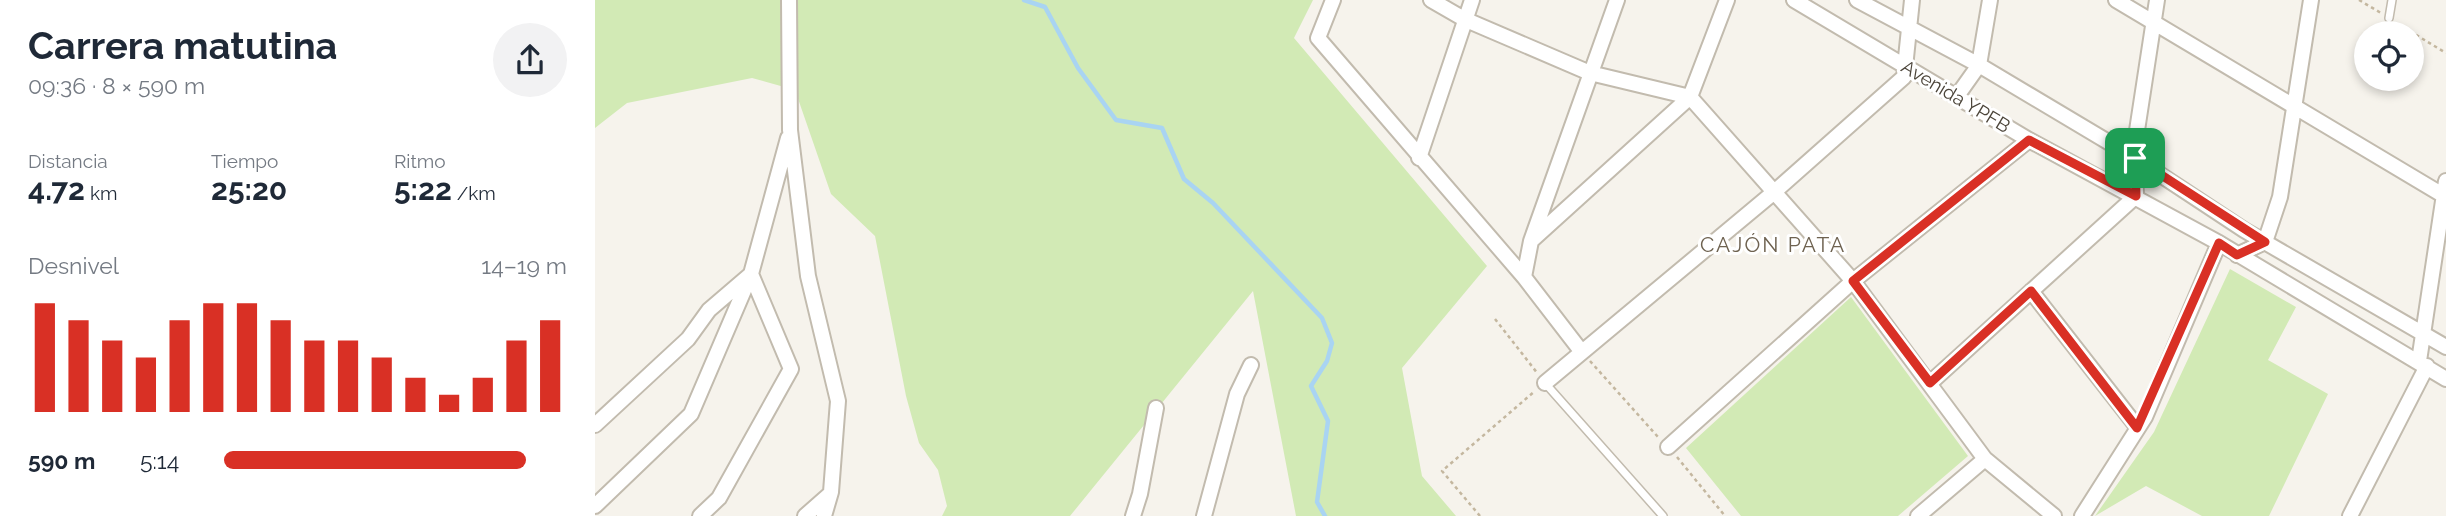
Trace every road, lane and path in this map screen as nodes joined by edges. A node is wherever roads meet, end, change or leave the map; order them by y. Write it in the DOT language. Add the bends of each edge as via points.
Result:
graph roads {
  1 [pos="789,0"];
  2 [pos="1333,0"];
  3 [pos="1431,0"];
  4 [pos="1472,0"];
  5 [pos="1617,0"];
  6 [pos="1727,0"];
  7 [pos="1794,0"];
  8 [pos="1857,0"];
  9 [pos="1912,0"];
  10 [pos="1990,0"];
  11 [pos="2116,0"];
  12 [pos="2157,0"];
  13 [pos="2311,0"];
  14 [pos="2359,0"];
  15 [pos="2392,0"];
  16 [pos="2389,18"];
  17 [pos="1464,19"];
  18 [pos="2154,23"];
  19 [pos="1908,29"];
  20 [pos="2446,54"];
  21 [pos="1904,65"];
  22 [pos="1979,65"];
  23 [pos="1590,73"];
  24 [pos="1957,96"];
  25 [pos="1690,97"];
  26 [pos="2294,106"];
  27 [pos="790,130"];
  28 [pos="2029,140"];
  29 [pos="1419,158"];
  30 [pos="2135,158"];
  31 [pos="2445,191"];
  32 [pos="1773,193"];
  33 [pos="2136,196"];
  34 [pos="1531,241"];
  35 [pos="2265,242"];
  36 [pos="2219,243"];
  37 [pos="2237,255"];
  38 [pos="751,274"];
  39 [pos="1524,278"];
  40 [pos="1853,281"];
  41 [pos="2031,291"];
  42 [pos="1495,319"];
  43 [pos="2421,333"];
  44 [pos="2446,347"];
  45 [pos="1581,351"];
  46 [pos="2423,363"];
  47 [pos="1251,365"];
  48 [pos="2446,379"];
  49 [pos="1545,383"];
  50 [pos="1930,383"];
  51 [pos="1156,408"];
  52 [pos="595,425"];
  53 [pos="2137,428"];
  54 [pos="1668,447"];
  55 [pos="1985,459"];
  56 [pos="831,492"];
  57 [pos="595,506"];
  58 [pos="700,516"];
  59 [pos="805,516"];
  60 [pos="824,516"];
  61 [pos="1133,516"];
  62 [pos="1204,516"];
  63 [pos="1480,516"];
  64 [pos="1663,516"];
  65 [pos="1725,516"];
  66 [pos="1918,516"];
  67 [pos="2054,516"];
  68 [pos="2082,516"];
  69 [pos="2350,516"];
  1 -- 27 [label="street"];
  2 -- 29 [label="street" via="1318,38"];
  3 -- 17 [label="street"];
  4 -- 17 [label="street"];
  5 -- 23 [label="street"];
  6 -- 25 [label="street"];
  7 -- 21 [label="street, Avenida YPFB"];
  8 -- 19 [label="street, Avenida YPFB"];
  9 -- 19 [label="street"];
  10 -- 22 [label="street"];
  11 -- 18 [label="street"];
  12 -- 18 [label="street"];
  13 -- 26 [label="street"];
  14 -- 16 [label="path"];
  15 -- 16 [label="lane"];
  16 -- 20 [label="path"];
  17 -- 23 [label="street"];
  17 -- 29 [label="street"];
  18 -- 26 [label="street"];
  18 -- 30 [label="street"];
  19 -- 21 [label="street"];
  19 -- 22 [label="street, Avenida YPFB"];
  21 -- 24 [label="street, Avenida YPFB"];
  21 -- 32 [label="street" via="1904,77"];
  22 -- 24 [label="street"];
  22 -- 30 [label="street, Avenida YPFB"];
  23 -- 25 [label="street"];
  23 -- 34 [label="street"];
  24 -- 28 [label="street, Avenida YPFB"];
  25 -- 32 [label="street"];
  25 -- 34 [label="street"];
  26 -- 31 [label="street"];
  26 -- 35 [label="street" via="2280,197"];
  27 -- 38 [label="street"];
  27 -- 56 [label="street" via="808,276 838,401"];
  28 -- 33 [label="street, Avenida YPFB"];
  28 -- 40 [label="street"];
  29 -- 39 [label="street"];
  30 -- 33 [label="street"];
  30 -- 35 [label="street, Avenida YPFB"];
  31 -- 43 [label="street"];
  32 -- 40 [label="street"];
  32 -- 45 [label="street"];
  33 -- 36 [label="street, Avenida YPFB"];
  33 -- 41 [label="street"];
  34 -- 39 [label="street"];
  35 -- 37 [label="street"];
  35 -- 43 [label="street, Avenida YPFB"];
  36 -- 37 [label="street, Avenida YPFB"];
  36 -- 53 [label="street"];
  37 -- 46 [label="street, Avenida YPFB"];
  38 -- 52 [label="street" via="709,310 688,340"];
  38 -- 57 [label="street" via="691,414"];
  38 -- 58 [label="street" via="791,369 719,498"];
  39 -- 45 [label="street"];
  40 -- 50 [label="street"];
  40 -- 54 [label="street"];
  41 -- 50 [label="street"];
  41 -- 53 [label="street"];
  42 -- 49 [label="path"];
  43 -- 44 [label="street, Avenida YPFB"];
  43 -- 46 [label="street"];
  45 -- 49 [label="street"];
  45 -- 54 [label="path"];
  46 -- 48 [label="street, Avenida YPFB"];
  46 -- 69 [label="street"];
  47 -- 62 [label="street" via="1237,394"];
  49 -- 63 [label="path" via="1442,471"];
  49 -- 64 [label="lane"];
  50 -- 55 [label="street"];
  51 -- 61 [label="street"];
  53 -- 68 [label="street"];
  54 -- 65 [label="path"];
  55 -- 66 [label="street"];
  55 -- 67 [label="street"];
  56 -- 59 [label="street"];
  56 -- 60 [label="street"];
}
